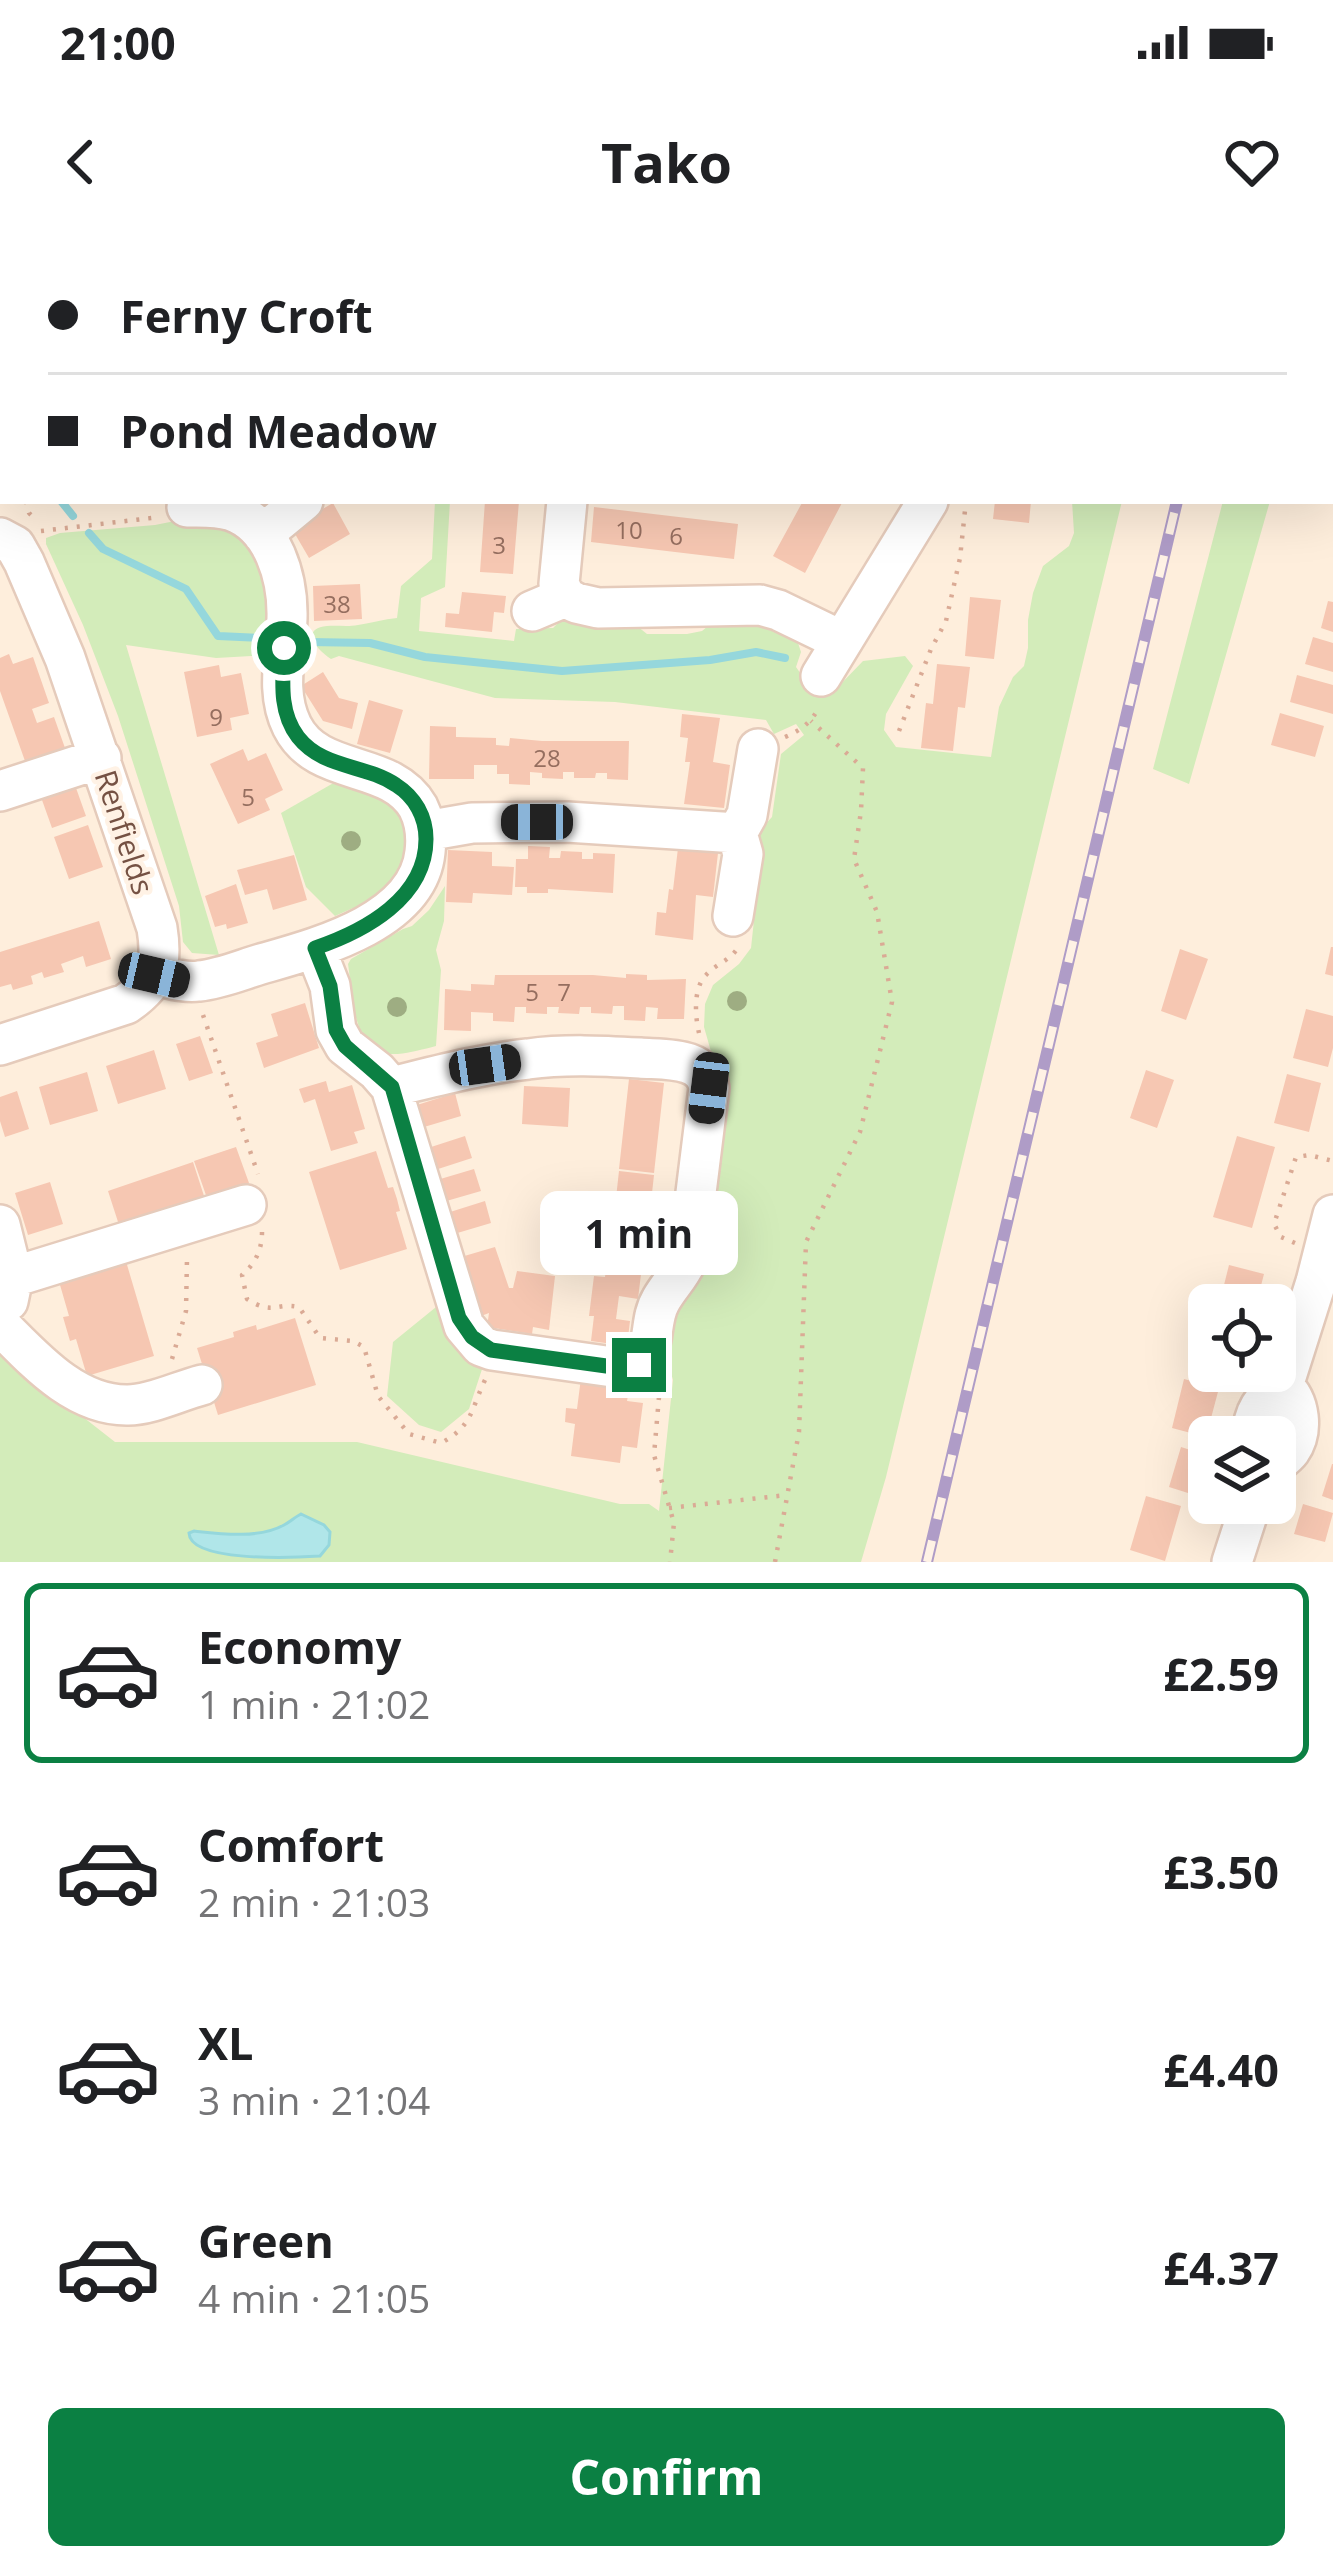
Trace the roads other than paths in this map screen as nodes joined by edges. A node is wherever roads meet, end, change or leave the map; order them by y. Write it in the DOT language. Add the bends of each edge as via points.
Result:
graph roads {
  1 [pos="299,504"];
  2 [pos="567,504"];
  3 [pos="926,504"];
  4 [pos="187,508"];
  5 [pos="263,534"];
  6 [pos="8,542"];
  7 [pos="842,641"];
  8 [pos="821,690"];
  9 [pos="758,748"];
  10 [pos="101,758"];
  11 [pos="0,791"];
  12 [pos="426,831"];
  13 [pos="737,833"];
  14 [pos="733,916"];
  15 [pos="315,948"];
  16 [pos="154,975"];
  17 [pos="0,1045"];
  18 [pos="392,1087"];
  19 [pos="256,1203"];
  20 [pos="0,1225"];
  21 [pos="1328,1234"];
  22 [pos="6,1293"];
  23 [pos="0,1325"];
  24 [pos="1296,1340"];
  25 [pos="190,1388"];
  26 [pos="1289,1392"];
  27 [pos="1296,1433"];
  28 [pos="1244,1524"];
  29 [pos="1232,1562"];
  1 -- 5 [label="street"];
  2 -- 7 [label="street" via="559,584 548,604 760,604"];
  3 -- 7 [label="street"];
  4 -- 5 [label="street" via="232,511"];
  5 -- 12 [label="street" via="286,589 282,687 297,736 317,755 396,784"];
  6 -- 10 [label="street, Renfields" via="65,658"];
  7 -- 8 [label="street"];
  9 -- 13 [label="street"];
  10 -- 11 [label="street"];
  10 -- 16 [label="street, Renfields" via="157,928"];
  12 -- 13 [label="street" via="566,822"];
  12 -- 15 [label="street" via="423,866 400,899 362,928"];
  13 -- 14 [label="street" via="743,854"];
  15 -- 16 [label="street" via="196,982"];
  15 -- 18 [label="street" via="336,1030"];
  16 -- 17 [label="street" via="126,1004"];
  18 -- 18 [label="street" via="459,1318 482,1346 639,1365 661,1300 688,1257 707,1078 679,1060 578,1056"];
  19 -- 22 [label="street"];
  20 -- 22 [label="street"];
  21 -- 24 [label="street"];
  23 -- 25 [label="street" via="86,1397 132,1406"];
  26 -- 27 [label="street"];
  28 -- 29 [label="street"];
}
